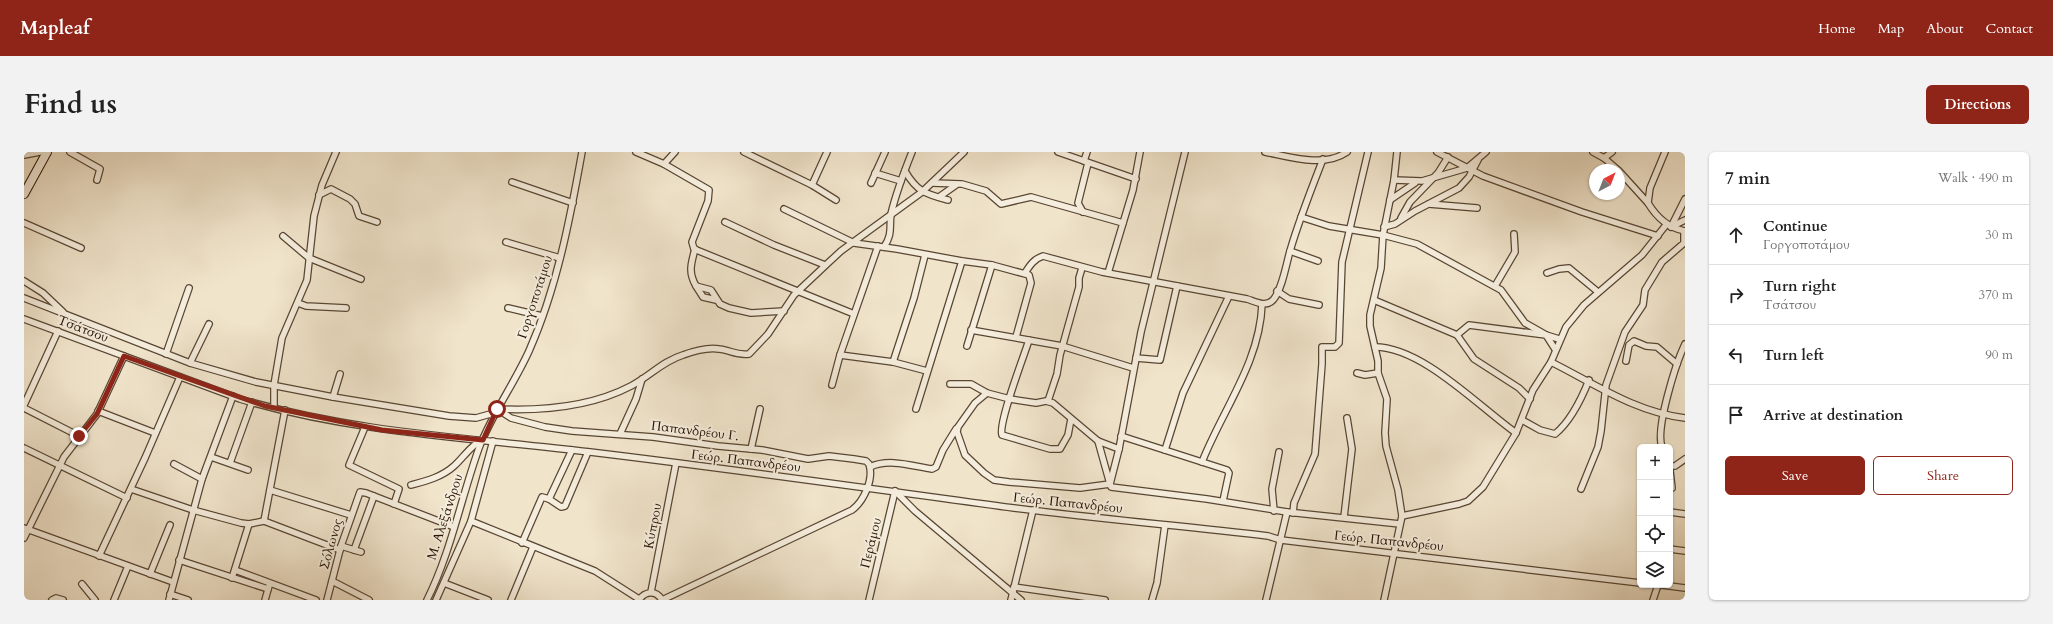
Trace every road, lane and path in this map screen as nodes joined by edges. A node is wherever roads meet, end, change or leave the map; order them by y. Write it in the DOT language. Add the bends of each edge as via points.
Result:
graph roads {
  1 [pos="40,152"];
  2 [pos="47,152"];
  3 [pos="70,152"];
  4 [pos="336,152"];
  5 [pos="582,152"];
  6 [pos="636,152"];
  7 [pos="675,152"];
  8 [pos="744,152"];
  9 [pos="827,152"];
  10 [pos="885,152"];
  11 [pos="912,152"];
  12 [pos="964,152"];
  13 [pos="1058,152"];
  14 [pos="1087,152"];
  15 [pos="1140,152"];
  16 [pos="1185,152"];
  17 [pos="1265,152"];
  18 [pos="1318,152"];
  19 [pos="1347,152"];
  20 [pos="1368,152"];
  21 [pos="1397,152"];
  22 [pos="1437,152"];
  23 [pos="1486,152"];
  24 [pos="1593,152"];
  25 [pos="1612,152"];
  26 [pos="1665,152"];
  27 [pos="1287,154"];
  28 [pos="24,155"];
  29 [pos="1448,157"];
  30 [pos="1604,158"];
  31 [pos="1321,160"];
  32 [pos="1086,162"];
  33 [pos="664,164"];
  34 [pos="1612,164"];
  35 [pos="1470,169"];
  36 [pos="905,171"];
  37 [pos="875,173"];
  38 [pos="1625,177"];
  39 [pos="1136,179"];
  40 [pos="1431,179"];
  41 [pos="97,180"];
  42 [pos="1394,180"];
  43 [pos="512,182"];
  44 [pos="901,182"];
  45 [pos="1417,182"];
  46 [pos="871,183"];
  47 [pos="932,183"];
  48 [pos="956,184"];
  49 [pos="812,185"];
  50 [pos="922,192"];
  51 [pos="24,194"];
  52 [pos="320,195"];
  53 [pos="939,197"];
  54 [pos="1685,199"];
  55 [pos="836,200"];
  56 [pos="948,200"];
  57 [pos="1390,200"];
  58 [pos="573,203"];
  59 [pos="1648,203"];
  60 [pos="1429,204"];
  61 [pos="1477,208"];
  62 [pos="784,209"];
  63 [pos="1084,212"];
  64 [pos="891,216"];
  65 [pos="1301,217"];
  66 [pos="1685,220"];
  67 [pos="1399,221"];
  68 [pos="377,222"];
  69 [pos="725,222"];
  70 [pos="24,223"];
  71 [pos="1123,223"];
  72 [pos="1669,226"];
  73 [pos="1384,227"];
  74 [pos="1349,229"];
  75 [pos="1685,232"];
  76 [pos="1514,234"];
  77 [pos="1383,235"];
  78 [pos="283,236"];
  79 [pos="1658,236"];
  80 [pos="506,242"];
  81 [pos="854,243"];
  82 [pos="881,246"];
  83 [pos="81,248"];
  84 [pos="696,249"];
  85 [pos="1290,251"];
  86 [pos="925,255"];
  87 [pos="309,258"];
  88 [pos="560,258"];
  89 [pos="962,261"];
  90 [pos="1318,261"];
  91 [pos="825,265"];
  92 [pos="992,265"];
  93 [pos="1082,268"];
  94 [pos="1025,273"];
  95 [pos="1108,273"];
  96 [pos="1547,273"];
  97 [pos="361,279"];
  98 [pos="24,280"];
  99 [pos="1153,282"];
  100 [pos="696,286"];
  101 [pos="1177,286"];
  102 [pos="1495,286"];
  103 [pos="190,288"];
  104 [pos="798,291"];
  105 [pos="1277,291"];
  106 [pos="1598,292"];
  107 [pos="1229,296"];
  108 [pos="24,298"];
  109 [pos="716,300"];
  110 [pos="1374,300"];
  111 [pos="298,303"];
  112 [pos="1262,304"];
  113 [pos="1319,305"];
  114 [pos="346,308"];
  115 [pos="508,308"];
  116 [pos="784,310"];
  117 [pos="65,314"];
  118 [pos="854,314"];
  119 [pos="542,316"];
  120 [pos="25,321"];
  121 [pos="209,324"];
  122 [pos="971,330"];
  123 [pos="58,331"];
  124 [pos="1546,335"];
  125 [pos="1457,336"];
  126 [pos="1016,337"];
  127 [pos="1029,340"];
  128 [pos="1559,340"];
  129 [pos="1685,344"];
  130 [pos="967,346"];
  131 [pos="1062,346"];
  132 [pos="1375,346"];
  133 [pos="1555,349"];
  134 [pos="166,354"];
  135 [pos="840,355"];
  136 [pos="124,356"];
  137 [pos="1136,358"];
  138 [pos="1626,361"];
  139 [pos="892,362"];
  140 [pos="1551,362"];
  141 [pos="190,363"];
  142 [pos="1676,364"];
  143 [pos="1133,368"];
  144 [pos="927,371"];
  145 [pos="1357,373"];
  146 [pos="1378,373"];
  147 [pos="340,374"];
  148 [pos="180,377"];
  149 [pos="642,379"];
  150 [pos="1589,380"];
  151 [pos="950,384"];
  152 [pos="274,385"];
  153 [pos="832,385"];
  154 [pos="1606,390"];
  155 [pos="987,393"];
  156 [pos="233,396"];
  157 [pos="333,397"];
  158 [pos="1010,399"];
  159 [pos="1530,399"];
  160 [pos="1048,401"];
  161 [pos="252,402"];
  162 [pos="24,406"];
  163 [pos="274,407"];
  164 [pos="760,409"];
  165 [pos="916,409"];
  166 [pos="285,410"];
  167 [pos="98,411"];
  168 [pos="496,411"];
  169 [pos="1662,414"];
  170 [pos="1347,418"];
  171 [pos="1685,418"];
  172 [pos="1072,419"];
  173 [pos="1522,420"];
  174 [pos="365,427"];
  175 [pos="958,427"];
  176 [pos="155,433"];
  177 [pos="1516,433"];
  178 [pos="620,434"];
  179 [pos="79,436"];
  180 [pos="1121,436"];
  181 [pos="483,440"];
  182 [pos="493,440"];
  183 [pos="1098,440"];
  184 [pos="1662,444"];
  185 [pos="24,448"];
  186 [pos="751,449"];
  187 [pos="1119,449"];
  188 [pos="572,450"];
  189 [pos="1166,450"];
  190 [pos="588,452"];
  191 [pos="1279,452"];
  192 [pos="211,457"];
  193 [pos="1685,459"];
  194 [pos="1202,462"];
  195 [pos="230,463"];
  196 [pos="676,463"];
  197 [pos="174,464"];
  198 [pos="59,466"];
  199 [pos="1673,466"];
  200 [pos="870,467"];
  201 [pos="248,470"];
  202 [pos="202,479"];
  203 [pos="1110,484"];
  204 [pos="411,485"];
  205 [pos="868,487"];
  206 [pos="131,489"];
  207 [pos="270,490"];
  208 [pos="1581,490"];
  209 [pos="895,491"];
  210 [pos="374,496"];
  211 [pos="127,498"];
  212 [pos="549,499"];
  213 [pos="1223,501"];
  214 [pos="394,504"];
  215 [pos="194,510"];
  216 [pos="1033,510"];
  217 [pos="1274,511"];
  218 [pos="1673,512"];
  219 [pos="1290,513"];
  220 [pos="1685,514"];
  221 [pos="351,515"];
  222 [pos="1402,516"];
  223 [pos="1344,517"];
  224 [pos="264,521"];
  225 [pos="471,521"];
  226 [pos="249,524"];
  227 [pos="1400,524"];
  228 [pos="170,525"];
  229 [pos="1165,525"];
  230 [pos="454,527"];
  231 [pos="26,528"];
  232 [pos="24,538"];
  233 [pos="1281,540"];
  234 [pos="522,542"];
  235 [pos="533,547"];
  236 [pos="341,548"];
  237 [pos="1673,549"];
  238 [pos="354,550"];
  239 [pos="1685,551"];
  240 [pos="361,552"];
  241 [pos="1394,554"];
  242 [pos="100,556"];
  243 [pos="179,560"];
  244 [pos="128,566"];
  245 [pos="235,570"];
  246 [pos="150,574"];
  247 [pos="232,578"];
  248 [pos="332,581"];
  249 [pos="173,582"];
  250 [pos="271,582"];
  251 [pos="1637,583"];
  252 [pos="82,584"];
  253 [pos="444,584"];
  254 [pos="1673,586"];
  255 [pos="1014,587"];
  256 [pos="1657,588"];
  257 [pos="1685,588"];
  258 [pos="268,589"];
  259 [pos="651,592"];
  260 [pos="1012,593"];
  261 [pos="170,597"];
  262 [pos="52,600"];
  263 [pos="63,600"];
  264 [pos="95,600"];
  265 [pos="114,600"];
  266 [pos="188,600"];
  267 [pos="264,600"];
  268 [pos="316,600"];
  269 [pos="327,600"];
  270 [pos="369,600"];
  271 [pos="427,600"];
  272 [pos="436,600"];
  273 [pos="488,600"];
  274 [pos="511,600"];
  275 [pos="639,600"];
  276 [pos="662,600"];
  277 [pos="868,600"];
  278 [pos="1011,600"];
  279 [pos="1021,600"];
  280 [pos="1105,600"];
  281 [pos="1152,600"];
  282 [pos="1266,600"];
  283 [pos="1384,600"];
  284 [pos="1653,600"];
  1 -- 28 [label="street"];
  2 -- 51 [label="street"];
  3 -- 41 [label="street" via="100,169"];
  4 -- 52 [label="street"];
  5 -- 58 [label="street, Γοργοποτάμου"];
  6 -- 33 [label="street"];
  7 -- 33 [label="street"];
  8 -- 49 [label="street"];
  9 -- 49 [label="street"];
  10 -- 37 [label="street"];
  11 -- 36 [label="street"];
  12 -- 47 [label="street"];
  13 -- 32 [label="street"];
  14 -- 32 [label="street"];
  15 -- 39 [label="street"];
  16 -- 99 [label="street"];
  17 -- 27 [label="street"];
  18 -- 31 [label="street"];
  19 -- 31 [label="street" via="1332,159"];
  20 -- 74 [label="street"];
  21 -- 42 [label="street"];
  22 -- 29 [label="street"];
  23 -- 35 [label="street"];
  24 -- 30 [label="street"];
  25 -- 30 [label="street"];
  26 -- 59 [label="street" via="1650,188"];
  27 -- 31 [label="street"];
  29 -- 35 [label="street"];
  29 -- 40 [label="street"];
  30 -- 34 [label="street"];
  31 -- 65 [label="street"];
  32 -- 39 [label="street"];
  32 -- 63 [label="street" via="1078,203"];
  33 -- 84 [label="street" via="708,190 708,201 692,242"];
  35 -- 40 [label="street"];
  35 -- 60 [label="street" via="1459,188"];
  35 -- 79 [label="street" via="1582,212"];
  36 -- 44 [label="street"];
  36 -- 50 [label="street" via="915,187"];
  37 -- 44 [label="street"];
  37 -- 46 [label="street"];
  38 -- 59 [label="street"];
  39 -- 71 [label="street"];
  40 -- 45 [label="street"];
  40 -- 67 [label="street" via="1410,202"];
  42 -- 45 [label="street"];
  42 -- 57 [label="street"];
  43 -- 58 [label="street"];
  44 -- 64 [label="street"];
  45 -- 57 [label="street"];
  47 -- 48 [label="street"];
  47 -- 50 [label="street"];
  48 -- 53 [label="street"];
  48 -- 63 [label="street" via="986,191 1001,204 1031,197"];
  49 -- 55 [label="street"];
  50 -- 53 [label="street"];
  50 -- 64 [label="street"];
  52 -- 68 [label="street" via="331,189 338,191 355,204 359,216"];
  52 -- 87 [label="street" via="314,216"];
  53 -- 56 [label="street"];
  54 -- 72 [label="street"];
  57 -- 73 [label="street"];
  58 -- 88 [label="street, Γοργοποτάμου"];
  59 -- 72 [label="street" via="1656,216"];
  60 -- 61 [label="street"];
  60 -- 67 [label="street"];
  62 -- 81 [label="street"];
  63 -- 71 [label="street"];
  64 -- 81 [label="street"];
  64 -- 82 [label="street" via="890,238"];
  65 -- 74 [label="street"];
  65 -- 85 [label="street"];
  66 -- 72 [label="street"];
  67 -- 73 [label="street"];
  69 -- 91 [label="street"];
  70 -- 83 [label="street"];
  71 -- 95 [label="street"];
  72 -- 75 [label="street"];
  72 -- 79 [label="street"];
  73 -- 77 [label="street"];
  74 -- 77 [label="street"];
  74 -- 219 [label="street" via="1342,267 1339,343 1335,347 1320,350 1322,364 1314,454"];
  75 -- 154 [label="street" via="1684,243 1662,262 1645,290 1643,305 1625,332"];
  76 -- 102 [label="street" via="1515,252"];
  77 -- 102 [label="street" via="1417,244"];
  77 -- 110 [label="street" via="1382,268"];
  78 -- 87 [label="street"];
  79 -- 106 [label="street" via="1642,255"];
  80 -- 88 [label="street"];
  81 -- 82 [label="street"];
  81 -- 91 [label="street"];
  82 -- 86 [label="street"];
  82 -- 118 [label="street"];
  84 -- 100 [label="street" via="690,271"];
  84 -- 104 [label="street"];
  85 -- 90 [label="street"];
  85 -- 105 [label="street"];
  86 -- 89 [label="street"];
  86 -- 139 [label="street" via="914,298"];
  87 -- 97 [label="street"];
  87 -- 111 [label="street" via="307,280"];
  88 -- 119 [label="street, Γοργοποτάμου"];
  89 -- 92 [label="street"];
  89 -- 144 [label="street"];
  91 -- 104 [label="street"];
  92 -- 94 [label="street"];
  92 -- 122 [label="street"];
  93 -- 94 [label="street" via="1043,256 1031,263"];
  93 -- 95 [label="street"];
  93 -- 131 [label="street"];
  94 -- 126 [label="street" via="1031,278 1031,283"];
  95 -- 99 [label="street"];
  96 -- 106 [label="street" via="1559,268 1569,268"];
  98 -- 117 [label="street" via="43,293"];
  99 -- 101 [label="street"];
  99 -- 137 [label="street"];
  100 -- 109 [label="street" via="710,290"];
  100 -- 109 [label="street" via="703,297"];
  101 -- 107 [label="street"];
  101 -- 137 [label="street" via="1160,360"];
  102 -- 124 [label="street" via="1506,295 1525,323"];
  103 -- 134 [label="street"];
  104 -- 116 [label="street"];
  104 -- 118 [label="street"];
  105 -- 112 [label="street" via="1273,300"];
  105 -- 113 [label="street" via="1289,299"];
  106 -- 128 [label="street" via="1576,313"];
  107 -- 112 [label="street"];
  107 -- 189 [label="street" via="1183,393"];
  108 -- 117 [label="street"];
  109 -- 116 [label="street" via="725,306 751,313"];
  110 -- 125 [label="street"];
  110 -- 132 [label="street" via="1370,326"];
  111 -- 114 [label="street" via="306,306"];
  111 -- 152 [label="street" via="282,338"];
  112 -- 194 [label="street" via="1255,349"];
  115 -- 119 [label="street"];
  116 -- 149 [label="street" via="762,342 749,354 735,354 715,348 696,351 666,362"];
  117 -- 134 [label="street"];
  118 -- 135 [label="street"];
  119 -- 168 [label="street, Γοργοποτάμου" via="528,352"];
  120 -- 123 [label="street, Τσάτσου"];
  121 -- 141 [label="street"];
  122 -- 126 [label="street"];
  122 -- 130 [label="street"];
  123 -- 136 [label="street, Τσάτσου"];
  123 -- 162 [label="street"];
  124 -- 125 [label="street" via="1476,325 1465,327"];
  124 -- 128 [label="street"];
  124 -- 133 [label="street"];
  125 -- 159 [label="street" via="1474,359 1519,388"];
  126 -- 127 [label="street"];
  127 -- 131 [label="street"];
  127 -- 158 [label="street"];
  128 -- 133 [label="street"];
  129 -- 142 [label="street"];
  131 -- 143 [label="street"];
  131 -- 160 [label="street" via="1057,374"];
  132 -- 146 [label="street"];
  132 -- 177 [label="street" via="1401,352 1428,366"];
  133 -- 140 [label="street"];
  134 -- 141 [label="street"];
  135 -- 139 [label="street"];
  135 -- 153 [label="street"];
  136 -- 148 [label="street, Τσάτσου"];
  136 -- 167 [label="street"];
  137 -- 143 [label="street"];
  138 -- 142 [label="street" via="1629,344 1634,341 1657,347"];
  139 -- 144 [label="street"];
  140 -- 150 [label="street"];
  140 -- 159 [label="street"];
  141 -- 152 [label="street"];
  142 -- 169 [label="street"];
  143 -- 180 [label="street"];
  144 -- 165 [label="street"];
  145 -- 146 [label="street" via="1365,376"];
  146 -- 222 [label="street" via="1387,400 1385,433"];
  147 -- 157 [label="street"];
  148 -- 156 [label="street, Τσάτσου"];
  148 -- 176 [label="street"];
  149 -- 168 [label="street" via="610,395 570,406"];
  149 -- 178 [label="street"];
  150 -- 154 [label="street"];
  150 -- 173 [label="street" via="1575,409 1555,434 1540,430"];
  151 -- 155 [label="street" via="971,384"];
  152 -- 157 [label="street"];
  152 -- 163 [label="street"];
  154 -- 169 [label="street" via="1620,400"];
  154 -- 208 [label="street" via="1598,447"];
  155 -- 158 [label="street"];
  155 -- 175 [label="street"];
  156 -- 161 [label="street, Τσάτσου"];
  156 -- 192 [label="street"];
  157 -- 168 [label="street" via="461,417 476,418"];
  158 -- 160 [label="street" via="1036,403"];
  158 -- 172 [label="street" via="1001,432 1006,436 1050,449 1060,449 1068,435"];
  159 -- 173 [label="street"];
  160 -- 172 [label="street" via="1061,408"];
  161 -- 163 [label="street, Τσάτσου"];
  161 -- 195 [label="street"];
  162 -- 179 [label="street"];
  163 -- 166 [label="street, Τσάτσου"];
  164 -- 186 [label="street"];
  166 -- 174 [label="street, Τσάτσου"];
  166 -- 207 [label="street"];
  167 -- 176 [label="street"];
  167 -- 179 [label="street" via="94,420"];
  168 -- 178 [label="street, Παπανδρέου Γ." via="534,425 572,431"];
  168 -- 181 [label="street, Γοργοποτάμου"];
  169 -- 171 [label="street"];
  169 -- 184 [label="street"];
  170 -- 223 [label="street" via="1352,450"];
  172 -- 183 [label="street"];
  173 -- 177 [label="street"];
  174 -- 181 [label="street, Τσάτσου"];
  174 -- 214 [label="street" via="349,465 400,489"];
  175 -- 200 [label="street" via="943,450 936,467 932,469 894,463"];
  175 -- 203 [label="street" via="958,440 965,455 994,480 1080,488"];
  176 -- 206 [label="street"];
  177 -- 222 [label="street" via="1492,475 1475,496 1453,506"];
  178 -- 186 [label="street, Παπανδρέου Γ."];
  179 -- 198 [label="street"];
  180 -- 187 [label="street"];
  180 -- 189 [label="street"];
  181 -- 182 [label="street, Τσάτσου"];
  181 -- 204 [label="street" via="475,444 448,472"];
  181 -- 230 [label="street, Μ. Αλεξάνδρου"];
  182 -- 188 [label="street, Γεώρ. Παπανδρέου"];
  182 -- 225 [label="street, Μ. Αλεξάνδρου"];
  183 -- 187 [label="street"];
  183 -- 203 [label="street"];
  185 -- 198 [label="street"];
  186 -- 200 [label="street, Παπανδρέου Γ." via="808,459 829,456 854,459 866,461"];
  187 -- 203 [label="street"];
  188 -- 190 [label="street, Γεώρ. Παπανδρέου"];
  188 -- 212 [label="street"];
  189 -- 194 [label="street"];
  190 -- 196 [label="street, Γεώρ. Παπανδρέου"];
  190 -- 212 [label="street" via="565,506 561,507"];
  191 -- 217 [label="street" via="1272,489"];
  192 -- 195 [label="street"];
  192 -- 202 [label="street"];
  193 -- 199 [label="street"];
  194 -- 213 [label="street" via="1224,468 1229,473"];
  195 -- 201 [label="street"];
  196 -- 205 [label="street, Γεώρ. Παπανδρέου"];
  196 -- 259 [label="street, Κύπρου"];
  197 -- 202 [label="street"];
  198 -- 211 [label="street"];
  198 -- 231 [label="street"];
  200 -- 205 [label="street"];
  202 -- 215 [label="street"];
  203 -- 213 [label="street" via="1115,488"];
  205 -- 209 [label="street, Γεώρ. Παπανδρέου"];
  205 -- 276 [label="street" via="863,499 852,510"];
  206 -- 211 [label="street"];
  206 -- 215 [label="street"];
  207 -- 221 [label="street"];
  207 -- 224 [label="street"];
  209 -- 216 [label="street, Γεώρ. Παπανδρέου"];
  209 -- 260 [label="street"];
  209 -- 277 [label="street, Περάμου"];
  210 -- 214 [label="street"];
  210 -- 221 [label="street, Σόλωνος" via="361,491"];
  210 -- 238 [label="street"];
  211 -- 242 [label="street"];
  212 -- 234 [label="street" via="544,496 540,499"];
  213 -- 217 [label="street"];
  214 -- 230 [label="street"];
  215 -- 226 [label="street"];
  215 -- 243 [label="street"];
  216 -- 229 [label="street, Γεώρ. Παπανδρέου"];
  216 -- 255 [label="street"];
  217 -- 219 [label="street"];
  218 -- 220 [label="street"];
  219 -- 223 [label="street"];
  219 -- 233 [label="street"];
  221 -- 236 [label="street, Σόλωνος"];
  222 -- 227 [label="street"];
  223 -- 227 [label="street"];
  224 -- 226 [label="street"];
  224 -- 236 [label="street"];
  225 -- 234 [label="street"];
  225 -- 253 [label="street, Μ. Αλεξάνδρου"];
  226 -- 245 [label="street"];
  227 -- 241 [label="street"];
  228 -- 246 [label="street"];
  229 -- 233 [label="street, Γεώρ. Παπανδρέου" via="1268,536"];
  229 -- 281 [label="street" via="1157,583"];
  230 -- 271 [label="street, Μ. Αλεξάνδρου"];
  231 -- 232 [label="street"];
  231 -- 242 [label="street"];
  233 -- 241 [label="street, Γεώρ. Παπανδρέου"];
  233 -- 282 [label="street"];
  234 -- 235 [label="street"];
  235 -- 274 [label="street"];
  235 -- 275 [label="street" via="595,571"];
  236 -- 238 [label="street"];
  236 -- 248 [label="street, Σόλωνος"];
  237 -- 239 [label="street"];
  238 -- 240 [label="street"];
  241 -- 251 [label="street, Γεώρ. Παπανδρέου" via="1464,560"];
  241 -- 283 [label="street"];
  242 -- 244 [label="street"];
  243 -- 247 [label="street"];
  243 -- 249 [label="street"];
  244 -- 246 [label="street"];
  244 -- 265 [label="street"];
  245 -- 247 [label="street"];
  245 -- 250 [label="street"];
  246 -- 249 [label="street"];
  247 -- 258 [label="street"];
  248 -- 269 [label="street, Σόλωνος"];
  248 -- 270 [label="street"];
  249 -- 261 [label="street"];
  250 -- 258 [label="street"];
  250 -- 268 [label="street"];
  252 -- 264 [label="street"];
  253 -- 272 [label="street, Μ. Αλεξάνδρου"];
  253 -- 273 [label="street"];
  254 -- 257 [label="street"];
  255 -- 260 [label="street"];
  255 -- 280 [label="street"];
  256 -- 284 [label="street"];
  258 -- 267 [label="street"];
  259 -- 275 [label="street"];
  259 -- 276 [label="street"];
  260 -- 278 [label="street"];
  260 -- 279 [label="street"];
  261 -- 266 [label="street"];
  262 -- 263 [label="street"];
}
